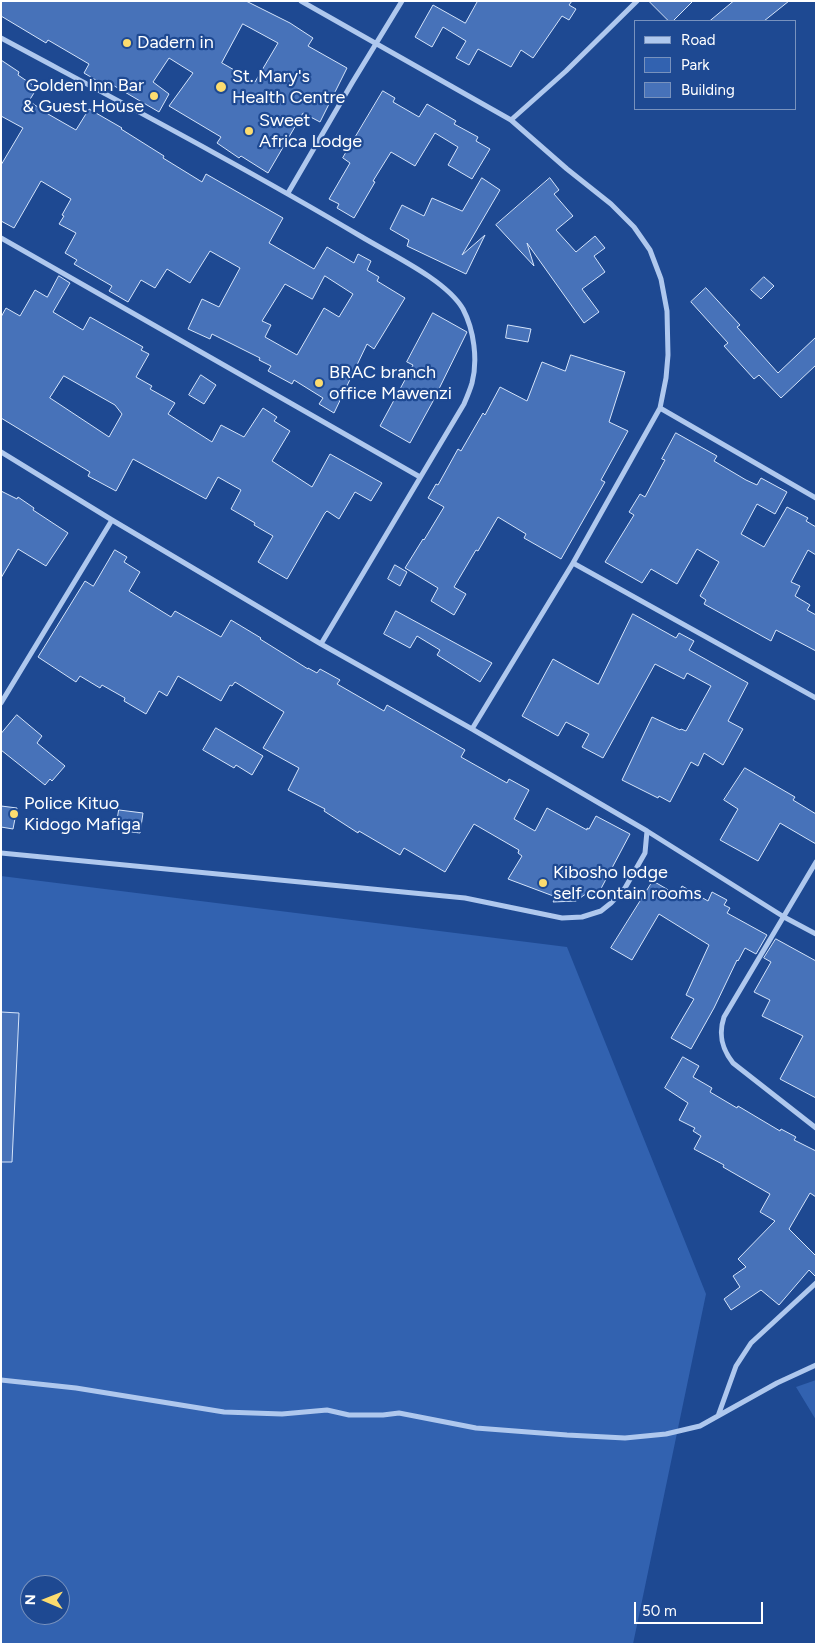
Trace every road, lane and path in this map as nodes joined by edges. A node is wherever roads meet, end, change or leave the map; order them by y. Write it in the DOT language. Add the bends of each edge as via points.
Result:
graph roads {
  1 [pos="301,1"];
  2 [pos="402,1"];
  3 [pos="637,1"];
  4 [pos="1,38"];
  5 [pos="376,44"];
  6 [pos="511,120"];
  7 [pos="288,193"];
  8 [pos="1,238"];
  9 [pos="660,408"];
  10 [pos="1,452"];
  11 [pos="420,477"];
  12 [pos="816,498"];
  13 [pos="112,520"];
  14 [pos="573,564"];
  15 [pos="321,644"];
  16 [pos="816,698"];
  17 [pos="1,703"];
  18 [pos="472,729"];
  19 [pos="647,831"];
  20 [pos="1,853"];
  21 [pos="816,862"];
  22 [pos="784,917"];
  23 [pos="816,934"];
  24 [pos="816,1128"];
  25 [pos="816,1283"];
  26 [pos="816,1365"];
  27 [pos="1,1380"];
  28 [pos="718,1416"];
  1 -- 5 [label="street"];
  2 -- 5 [label="street"];
  3 -- 6 [label="street"];
  4 -- 7 [label="street"];
  5 -- 6 [label="street"];
  5 -- 7 [label="street"];
  6 -- 9 [label="street" via="611,204 641,235 650,250 661,278 667,311 668,355"];
  7 -- 11 [label="street" via="446,289 462,309 472,333 472,385"];
  8 -- 11 [label="street"];
  9 -- 12 [label="street"];
  9 -- 14 [label="street"];
  10 -- 13 [label="street"];
  11 -- 15 [label="street"];
  13 -- 15 [label="street"];
  13 -- 17 [label="street"];
  14 -- 16 [label="street"];
  14 -- 18 [label="street"];
  15 -- 18 [label="street"];
  18 -- 19 [label="street"];
  19 -- 20 [label="street" via="645,853 625,888 601,911 582,918 562,918 465,898"];
  19 -- 22 [label="street"];
  21 -- 22 [label="street"];
  22 -- 23 [label="street"];
  22 -- 24 [label="street" via="724,1017 721,1043 733,1063"];
  25 -- 28 [label="street" via="751,1343 736,1366"];
  26 -- 28 [label="street"];
  27 -- 28 [label="street" via="76,1388 224,1412 282,1414 327,1410 349,1415 399,1413 476,1428 567,1436 626,1438 666,1434 700,1426"];
}
